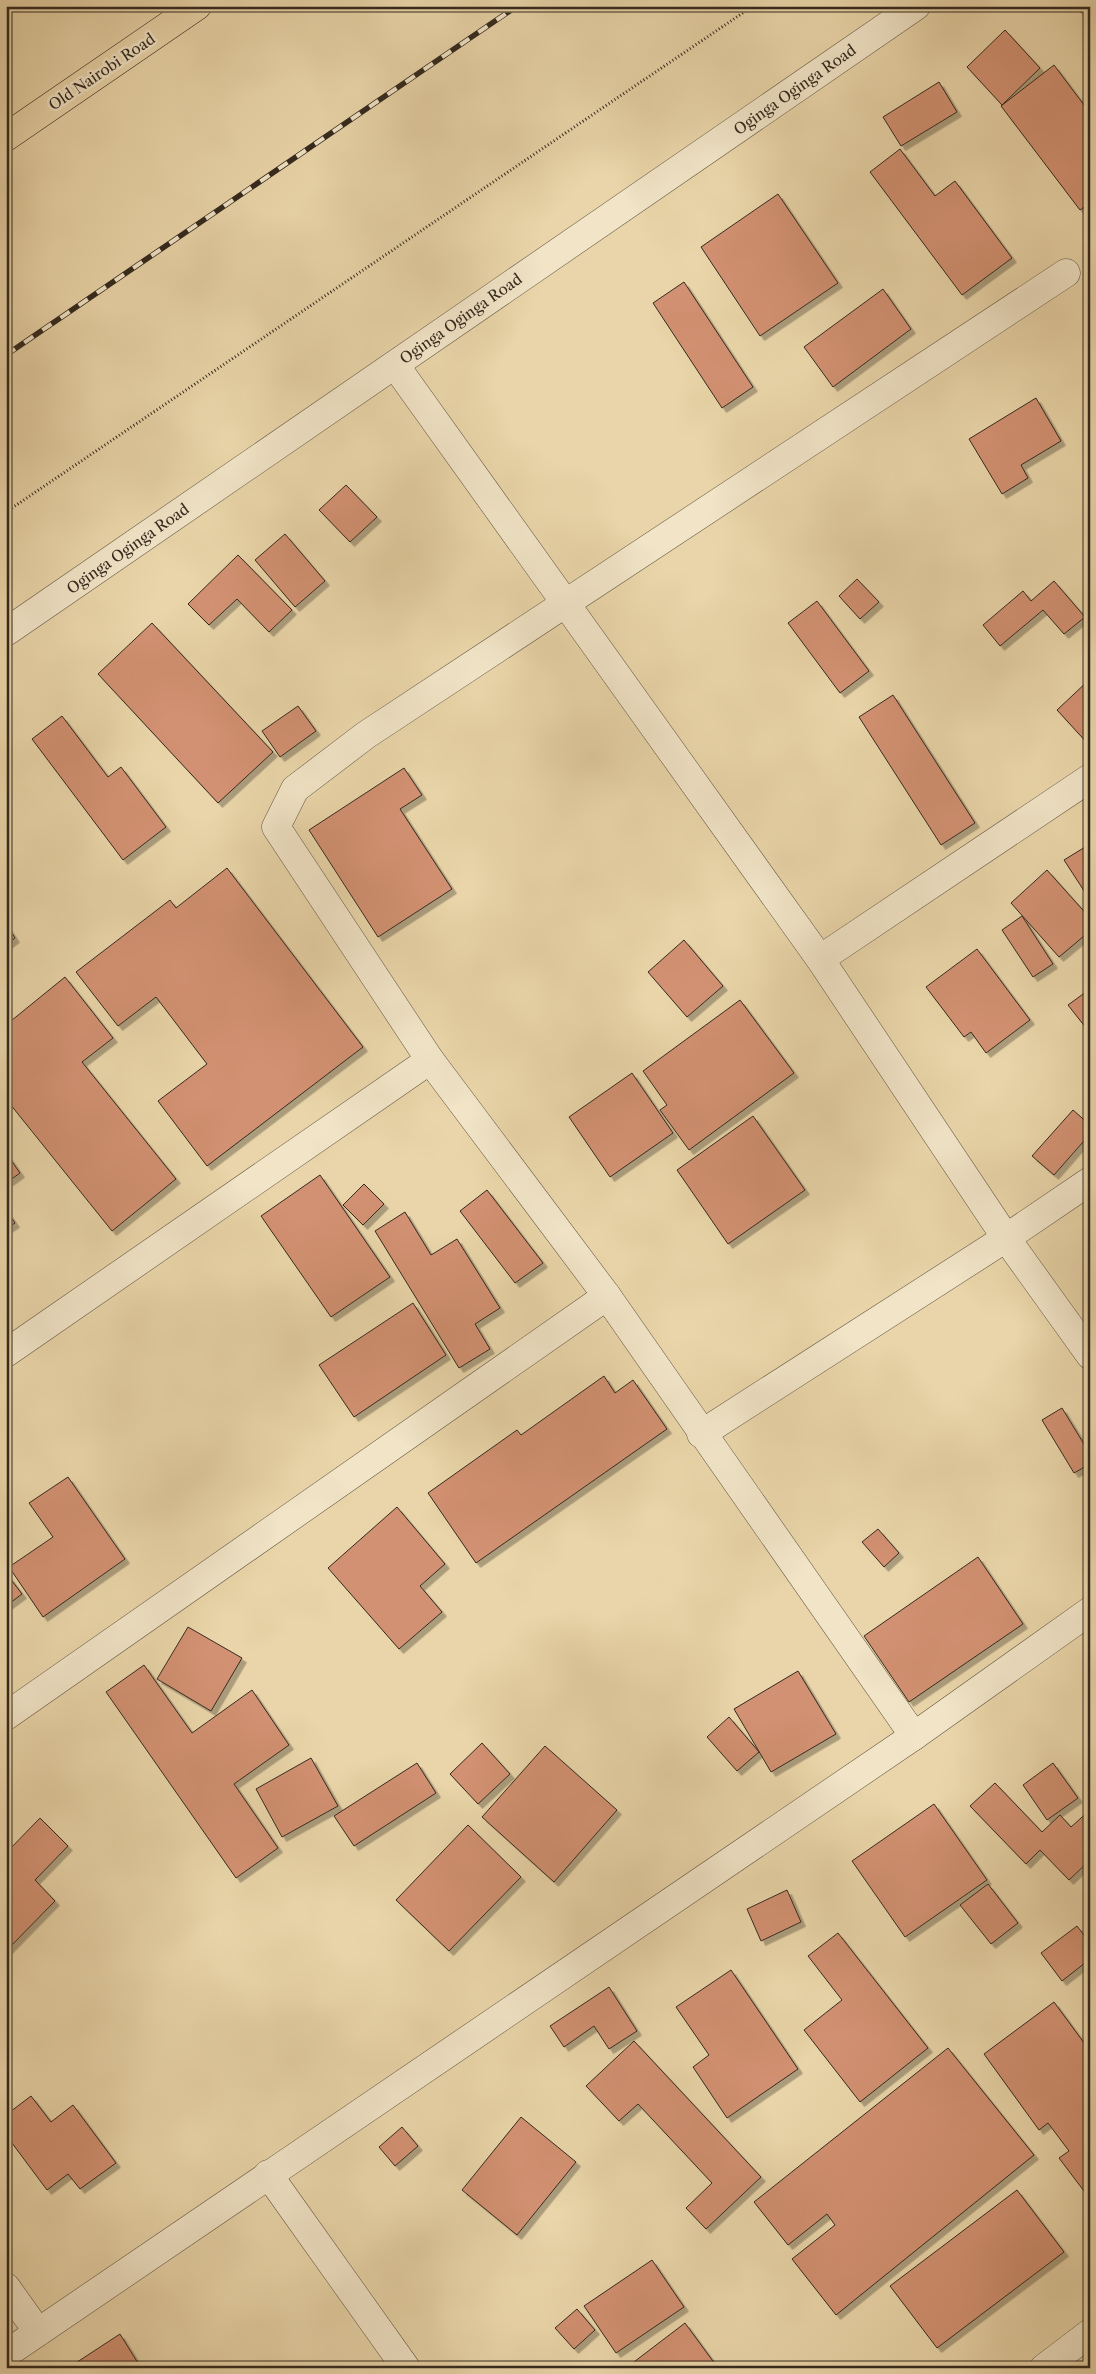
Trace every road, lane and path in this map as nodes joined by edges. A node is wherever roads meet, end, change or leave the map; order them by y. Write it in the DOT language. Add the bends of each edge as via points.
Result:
graph roads {
  1 [pos="197,6"];
  2 [pos="753,6"];
  3 [pos="916,6"];
  4 [pos="6,137"];
  5 [pos="1066,273"];
  6 [pos="395,365"];
  7 [pos="6,512"];
  8 [pos="565,605"];
  9 [pos="6,632"];
  10 [pos="1090,778"];
  11 [pos="820,959"];
  12 [pos="430,1060"];
  13 [pos="1090,1181"];
  14 [pos="1006,1238"];
  15 [pos="606,1296"];
  16 [pos="6,1353"];
  17 [pos="1090,1355"];
  18 [pos="701,1434"];
  19 [pos="1090,1611"];
  20 [pos="6,1716"];
  21 [pos="914,1736"];
  22 [pos="268,2174"];
  23 [pos="6,2287"];
  24 [pos="38,2332"];
  25 [pos="1090,2333"];
  26 [pos="6,2354"];
  27 [pos="406,2368"];
  28 [pos="1044,2368"];
  1 -- 4 [label="highway, Old Nairobi Road"];
  2 -- 7 [label="path"];
  3 -- 6 [label="street, Oginga Oginga Road"];
  5 -- 8 [label="street"];
  6 -- 8 [label="street"];
  6 -- 9 [label="street, Oginga Oginga Road"];
  8 -- 11 [label="street"];
  8 -- 12 [label="street" via="366,735 295,789 276,827"];
  10 -- 11 [label="street"];
  11 -- 14 [label="street"];
  12 -- 15 [label="street"];
  12 -- 16 [label="street"];
  13 -- 14 [label="street"];
  14 -- 17 [label="street"];
  14 -- 18 [label="street"];
  15 -- 18 [label="street"];
  15 -- 20 [label="street"];
  18 -- 21 [label="street"];
  19 -- 21 [label="street"];
  21 -- 22 [label="street"];
  22 -- 24 [label="street"];
  22 -- 27 [label="street"];
  23 -- 24 [label="street"];
  24 -- 26 [label="street"];
  25 -- 28 [label="street"];
}
